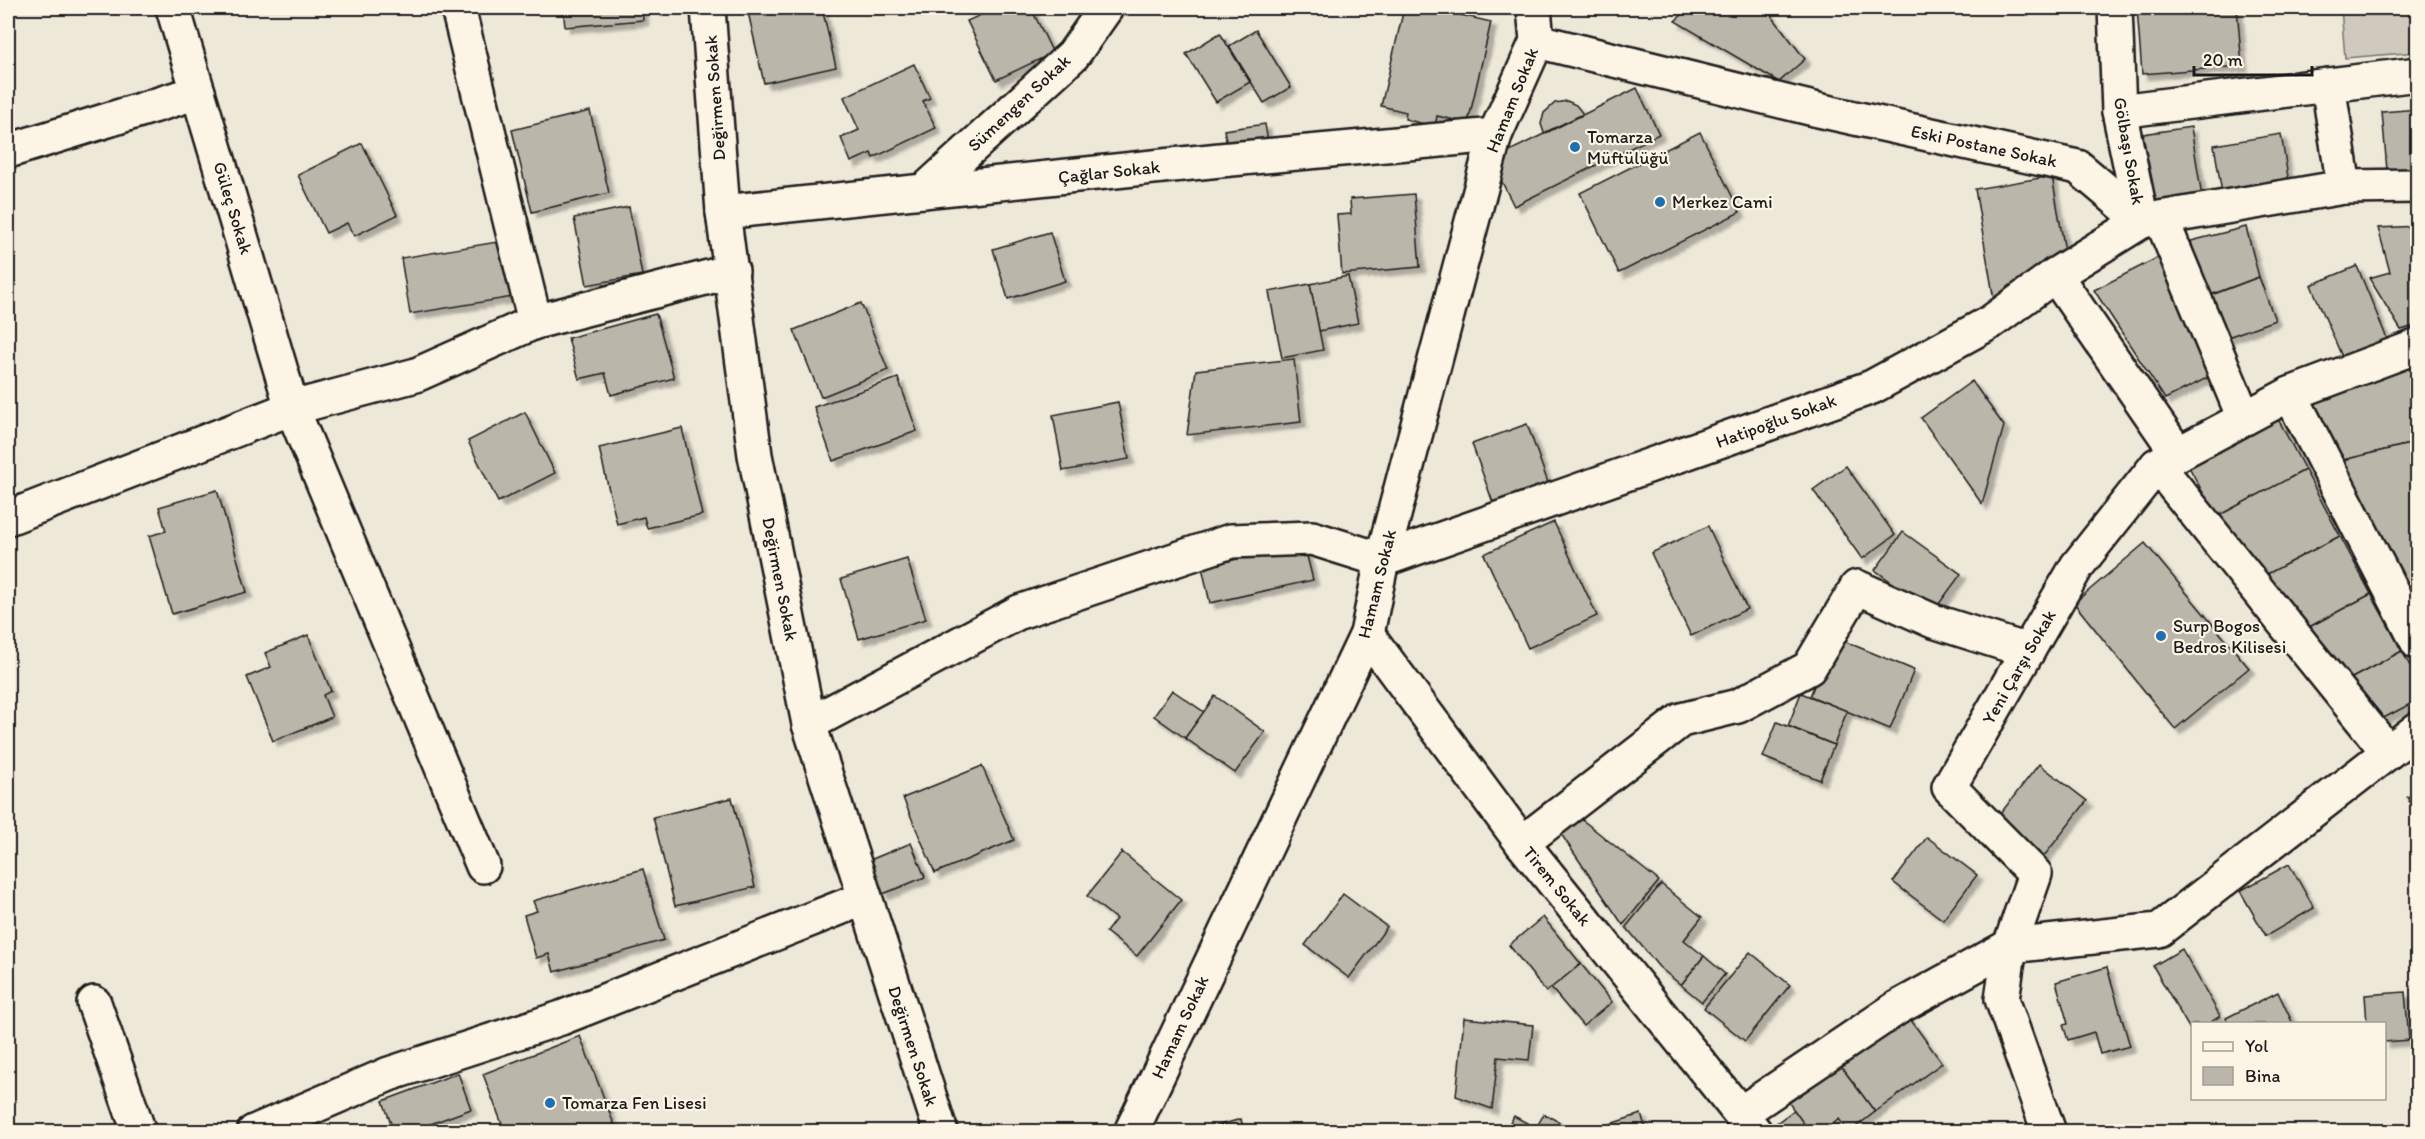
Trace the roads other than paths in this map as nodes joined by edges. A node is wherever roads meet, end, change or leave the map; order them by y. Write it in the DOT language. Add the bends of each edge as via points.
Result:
graph roads {
  1 [pos="173,8"];
  2 [pos="458,8"];
  3 [pos="708,8"];
  4 [pos="1106,8"];
  5 [pos="1533,8"];
  6 [pos="2115,8"];
  7 [pos="1537,41"];
  8 [pos="2418,74"];
  9 [pos="2328,85"];
  10 [pos="198,92"];
  11 [pos="2119,111"];
  12 [pos="1495,135"];
  13 [pos="8,151"];
  14 [pos="2418,186"];
  15 [pos="2344,187"];
  16 [pos="924,191"];
  17 [pos="723,212"];
  18 [pos="2151,220"];
  19 [pos="732,271"];
  20 [pos="2055,275"];
  21 [pos="535,322"];
  22 [pos="2418,346"];
  23 [pos="2290,394"];
  24 [pos="292,408"];
  25 [pos="2244,418"];
  26 [pos="2168,459"];
  27 [pos="8,518"];
  28 [pos="1382,560"];
  29 [pos="1367,634"];
  30 [pos="2417,642"];
  31 [pos="2028,651"];
  32 [pos="809,724"];
  33 [pos="2418,729"];
  34 [pos="2388,752"];
  35 [pos="1522,843"];
  36 [pos="483,866"];
  37 [pos="866,898"];
  38 [pos="2010,946"];
  39 [pos="94,1003"];
  40 [pos="1748,1122"];
  41 [pos="139,1131"];
  42 [pos="254,1131"];
  43 [pos="941,1131"];
  44 [pos="1131,1131"];
  45 [pos="2049,1131"];
  1 -- 10 [label="street, Güleç Sokak"];
  2 -- 21 [label="street"];
  3 -- 17 [label="street, Değirmen Sokak"];
  4 -- 16 [label="street, Sümengen Sokak" via="1073,55"];
  5 -- 7 [label="street, Hamam Sokak"];
  6 -- 11 [label="street, Gölbaşı Sokak"];
  7 -- 12 [label="street, Hamam Sokak"];
  7 -- 18 [label="street, Eski Postane Sokak" via="1818,110 2078,167"];
  8 -- 9 [label="street"];
  9 -- 11 [label="street"];
  9 -- 15 [label="street"];
  10 -- 13 [label="street"];
  10 -- 24 [label="street, Güleç Sokak"];
  11 -- 18 [label="street, Gölbaşı Sokak"];
  12 -- 16 [label="street, Çağlar Sokak"];
  12 -- 28 [label="street, Hamam Sokak"];
  14 -- 15 [label="street"];
  15 -- 18 [label="street"];
  16 -- 17 [label="street, Çağlar Sokak"];
  17 -- 19 [label="street, Değirmen Sokak"];
  18 -- 20 [label="street, Hatipoğlu Sokak"];
  18 -- 25 [label="street, Gölbaşı Sokak"];
  19 -- 21 [label="street"];
  19 -- 32 [label="street, Değirmen Sokak" via="755,455"];
  20 -- 26 [label="street"];
  20 -- 28 [label="street, Hatipoğlu Sokak" via="1991,322 1872,387"];
  21 -- 24 [label="street" via="416,375"];
  22 -- 23 [label="street, Yeni Çarşı Sokak"];
  23 -- 25 [label="street, Yeni Çarşı Sokak"];
  23 -- 30 [label="street"];
  24 -- 27 [label="street"];
  24 -- 36 [label="street, Güleç Sokak"];
  25 -- 26 [label="street, Yeni Çarşı Sokak"];
  26 -- 31 [label="street, Yeni Çarşı Sokak" via="2077,566"];
  26 -- 34 [label="street"];
  28 -- 29 [label="street, Hamam Sokak"];
  28 -- 32 [label="street" via="1312,538 1231,541 1019,612"];
  29 -- 35 [label="street, Tirem Sokak"];
  29 -- 44 [label="street, Hamam Sokak"];
  31 -- 35 [label="street" via="1933,621 1857,587 1809,668 1738,706 1681,720"];
  31 -- 38 [label="street, Yeni Çarşı Sokak" via="1949,787 2035,874"];
  32 -- 37 [label="street, Değirmen Sokak"];
  33 -- 34 [label="street"];
  34 -- 38 [label="street" via="2159,930"];
  35 -- 40 [label="street, Tirem Sokak"];
  37 -- 42 [label="street" via="561,1018 389,1074"];
  37 -- 43 [label="street, Değirmen Sokak"];
  38 -- 40 [label="street" via="1897,1008"];
  38 -- 45 [label="street, Yeni Çarşı Sokak" via="2002,999"];
  39 -- 41 [label="street"];
}
